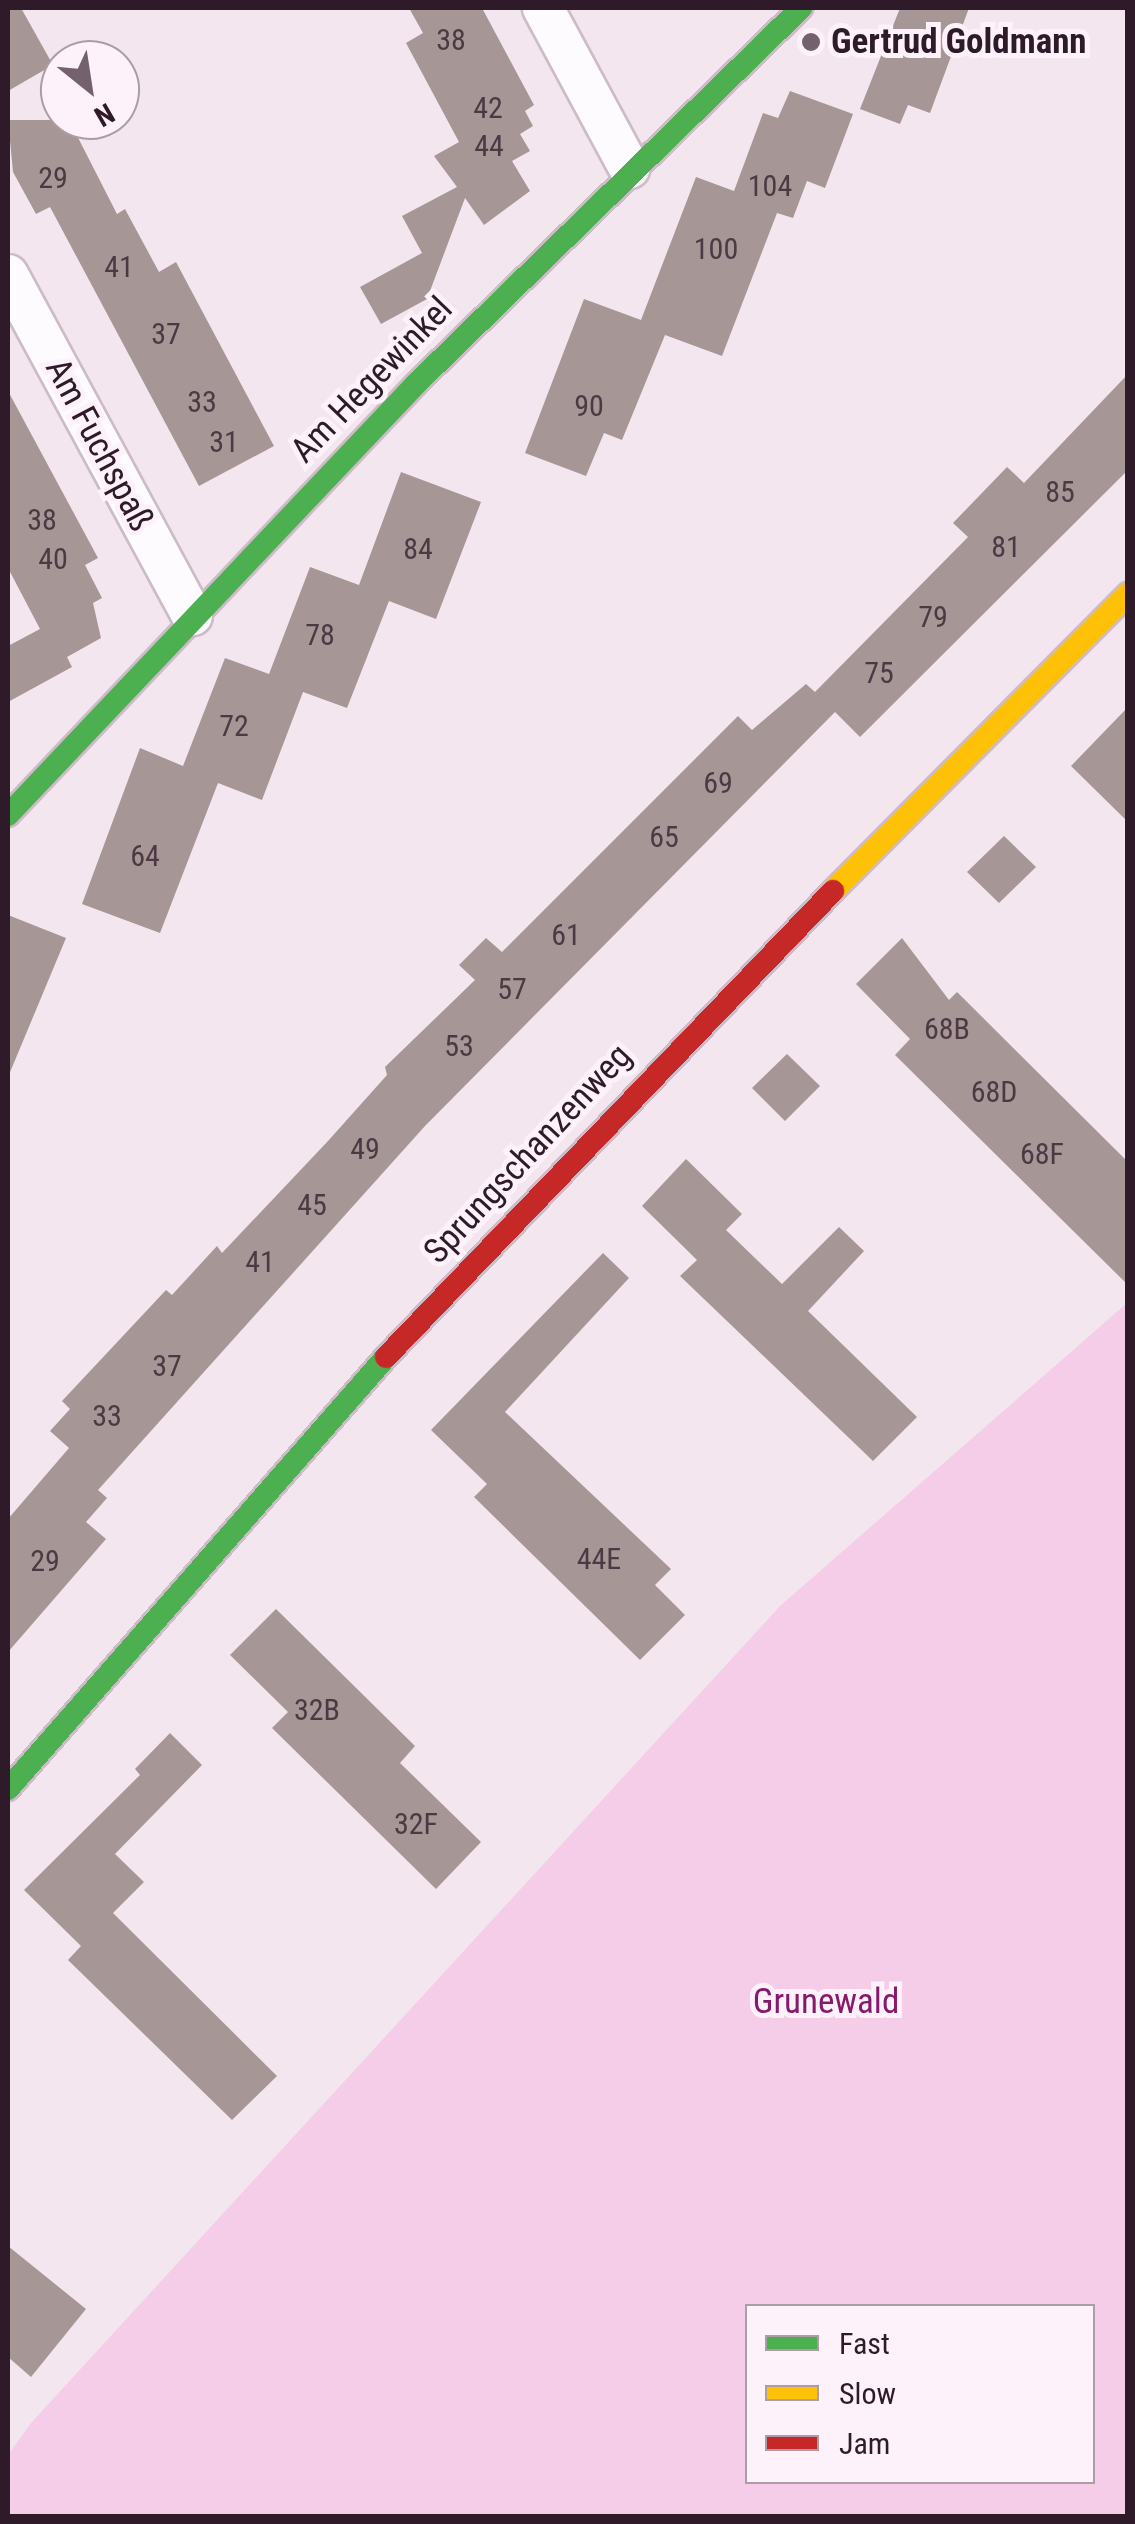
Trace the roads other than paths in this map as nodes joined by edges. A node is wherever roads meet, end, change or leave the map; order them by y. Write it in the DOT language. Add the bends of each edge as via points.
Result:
graph roads {
  1 [pos="543,8"];
  2 [pos="801,8"];
  3 [pos="629,168"];
  4 [pos="8,275"];
  5 [pos="1128,594"];
  6 [pos="192,616"];
  7 [pos="8,815"];
  8 [pos="8,1788"];
  1 -- 3 [label="street"];
  2 -- 3 [label="street, Am Hegewinkel"];
  3 -- 6 [label="street, Am Hegewinkel"];
  4 -- 6 [label="street, Am Fuchspaß"];
  5 -- 8 [label="street, Sprungschanzenweg" via="630,1095 332,1414"];
  6 -- 7 [label="street, Am Hegewinkel"];
}
